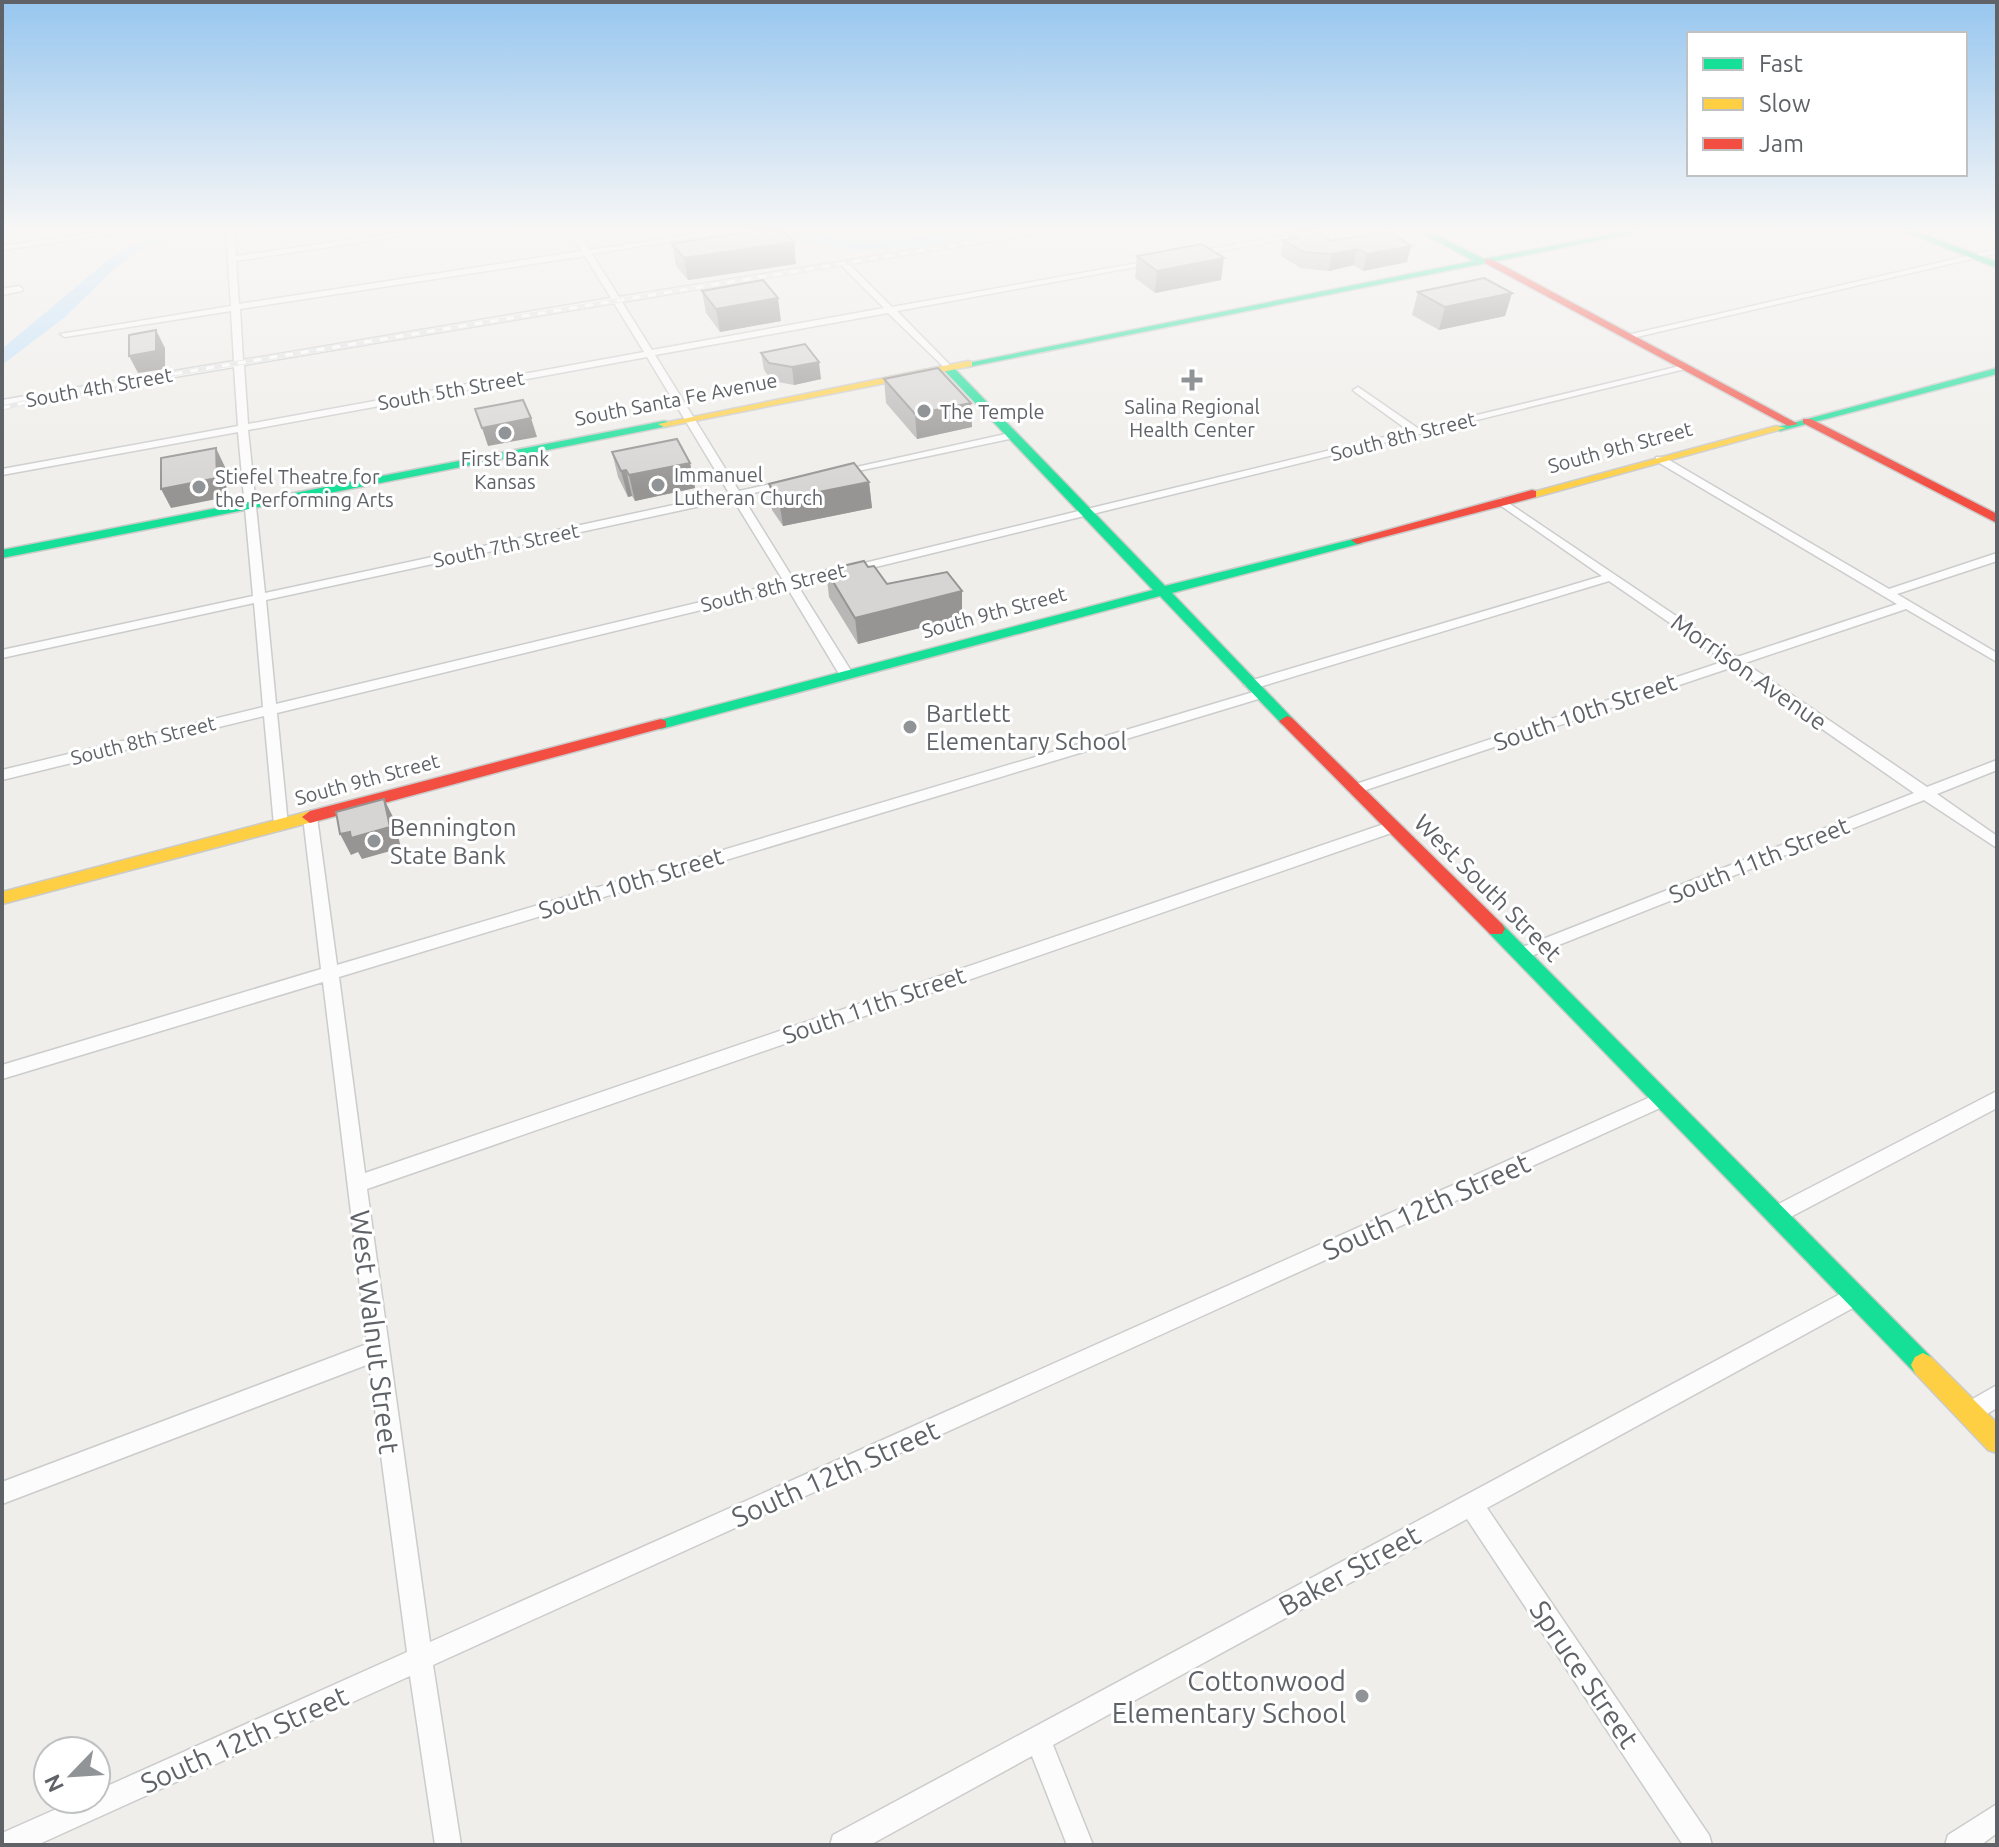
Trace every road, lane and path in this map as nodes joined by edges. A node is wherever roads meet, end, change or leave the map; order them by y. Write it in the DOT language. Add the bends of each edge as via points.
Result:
graph roads {
  1 [pos="171,317"];
  2 [pos="236,317"];
  3 [pos="509,317"];
  4 [pos="628,317"];
  5 [pos="851,317"];
  6 [pos="898,317"];
  7 [pos="1205,317"];
  8 [pos="1592,317"];
  9 [pos="1710,317"];
  10 [pos="65,334"];
  11 [pos="1628,336"];
  12 [pos="650,353"];
  13 [pos="238,363"];
  14 [pos="948,368"];
  15 [pos="1684,368"];
  16 [pos="1996,372"];
  17 [pos="1358,390"];
  18 [pos="2,403"];
  19 [pos="690,418"];
  20 [pos="1800,422"];
  21 [pos="243,428"];
  22 [pos="1417,432"];
  23 [pos="1010,436"];
  24 [pos="1660,459"];
  25 [pos="2,472"];
  26 [pos="822,476"];
  27 [pos="795,482"];
  28 [pos="735,495"];
  29 [pos="1501,501"];
  30 [pos="250,505"];
  31 [pos="1085,513"];
  32 [pos="1997,519"];
  33 [pos="2,554"];
  34 [pos="1997,557"];
  35 [pos="1611,577"];
  36 [pos="789,583"];
  37 [pos="1159,591"];
  38 [pos="1888,593"];
  39 [pos="259,599"];
  40 [pos="1907,605"];
  41 [pos="2,654"];
  42 [pos="1997,658"];
  43 [pos="1734,662"];
  44 [pos="846,674"];
  45 [pos="1256,690"];
  46 [pos="270,709"];
  47 [pos="1997,765"];
  48 [pos="2,775"];
  49 [pos="1355,789"];
  50 [pos="1926,794"];
  51 [pos="310,817"];
  52 [pos="281,825"];
  53 [pos="1392,827"];
  54 [pos="1997,843"];
  55 [pos="2,898"];
  56 [pos="1521,954"];
  57 [pos="330,974"];
  58 [pos="2,1072"];
  59 [pos="1663,1099"];
  60 [pos="1997,1099"];
  61 [pos="356,1184"];
  62 [pos="1776,1215"];
  63 [pos="1855,1296"];
  64 [pos="376,1351"];
  65 [pos="1997,1396"];
  66 [pos="1970,1413"];
  67 [pos="1997,1441"];
  68 [pos="2,1493"];
  69 [pos="1471,1504"];
  70 [pos="419,1661"];
  71 [pos="1038,1739"];
  72 [pos="1997,1817"];
  73 [pos="7,1845"];
  74 [pos="448,1845"];
  75 [pos="843,1845"];
  76 [pos="1080,1845"];
  77 [pos="1699,1845"];
  78 [pos="1958,1845"];
  1 -- 10 [label="street"];
  2 -- 13 [label="street"];
  3 -- 13 [label="street, South 4th Street"];
  4 -- 12 [label="street"];
  5 -- 12 [label="street, South 5th Street"];
  6 -- 14 [label="street"];
  7 -- 14 [label="main road, South Santa Fe Avenue"];
  8 -- 11 [label="main road"];
  9 -- 11 [label="street"];
  11 -- 15 [label="main road"];
  12 -- 19 [label="street"];
  12 -- 21 [label="street, South 5th Street"];
  13 -- 18 [label="street, South 4th Street"];
  13 -- 21 [label="street"];
  14 -- 19 [label="main road, South Santa Fe Avenue"];
  14 -- 23 [label="main road, West South Street"];
  15 -- 20 [label="main road"];
  15 -- 22 [label="street, South 8th Street"];
  16 -- 20 [label="main road, South 9th Street"];
  17 -- 22 [label="street"];
  19 -- 28 [label="street"];
  19 -- 30 [label="main road, South Santa Fe Avenue"];
  20 -- 24 [label="main road, South 9th Street"];
  20 -- 32 [label="main road"];
  21 -- 25 [label="street, South 5th Street"];
  21 -- 30 [label="street"];
  22 -- 31 [label="street, South 8th Street"];
  23 -- 26 [label="street"];
  23 -- 31 [label="main road, West South Street"];
  24 -- 29 [label="main road, South 9th Street"];
  24 -- 38 [label="street"];
  27 -- 28 [label="street, South 7th Street"];
  28 -- 36 [label="street"];
  28 -- 39 [label="street, South 7th Street"];
  29 -- 35 [label="street, Morrison Avenue"];
  29 -- 37 [label="main road, South 9th Street"];
  30 -- 33 [label="main road, South Santa Fe Avenue"];
  30 -- 39 [label="street"];
  31 -- 36 [label="street, South 8th Street"];
  31 -- 37 [label="main road, West South Street"];
  34 -- 38 [label="street"];
  35 -- 43 [label="street, Morrison Avenue"];
  35 -- 45 [label="street, South 10th Street"];
  36 -- 44 [label="street"];
  36 -- 46 [label="street, South 8th Street"];
  37 -- 44 [label="main road, South 9th Street"];
  37 -- 45 [label="main road, West South Street"];
  38 -- 40 [label="street"];
  39 -- 41 [label="street, South 7th Street"];
  39 -- 46 [label="street"];
  40 -- 42 [label="street"];
  40 -- 43 [label="street, South 10th Street"];
  43 -- 49 [label="street, South 10th Street"];
  43 -- 50 [label="street, Morrison Avenue"];
  44 -- 51 [label="main road, South 9th Street"];
  45 -- 49 [label="main road, West South Street"];
  45 -- 57 [label="street, South 10th Street"];
  46 -- 48 [label="street, South 8th Street"];
  46 -- 52 [label="street"];
  47 -- 50 [label="street, South 11th Street"];
  49 -- 53 [label="main road, West South Street"];
  50 -- 54 [label="street, Morrison Avenue"];
  50 -- 56 [label="street, South 11th Street"];
  51 -- 52 [label="main road, South 9th Street"];
  51 -- 57 [label="street, West Walnut Street"];
  52 -- 55 [label="main road, South 9th Street"];
  53 -- 56 [label="main road, West South Street"];
  53 -- 61 [label="street, South 11th Street"];
  56 -- 59 [label="main road, West South Street"];
  57 -- 58 [label="street, South 10th Street"];
  57 -- 61 [label="street, West Walnut Street"];
  59 -- 62 [label="main road, West South Street"];
  59 -- 70 [label="street, South 12th Street"];
  60 -- 62 [label="street"];
  61 -- 64 [label="street, West Walnut Street"];
  62 -- 63 [label="main road, West South Street"];
  63 -- 66 [label="main road, West South Street"];
  63 -- 69 [label="street, Baker Street"];
  64 -- 68 [label="street"];
  64 -- 70 [label="street, West Walnut Street"];
  65 -- 66 [label="street"];
  66 -- 67 [label="main road, West South Street"];
  69 -- 71 [label="street, Baker Street"];
  69 -- 77 [label="street, Spruce Street"];
  70 -- 73 [label="street, South 12th Street"];
  70 -- 74 [label="street, West Walnut Street"];
  71 -- 75 [label="street, Baker Street"];
  71 -- 76 [label="street"];
  72 -- 78 [label="street"];
}
